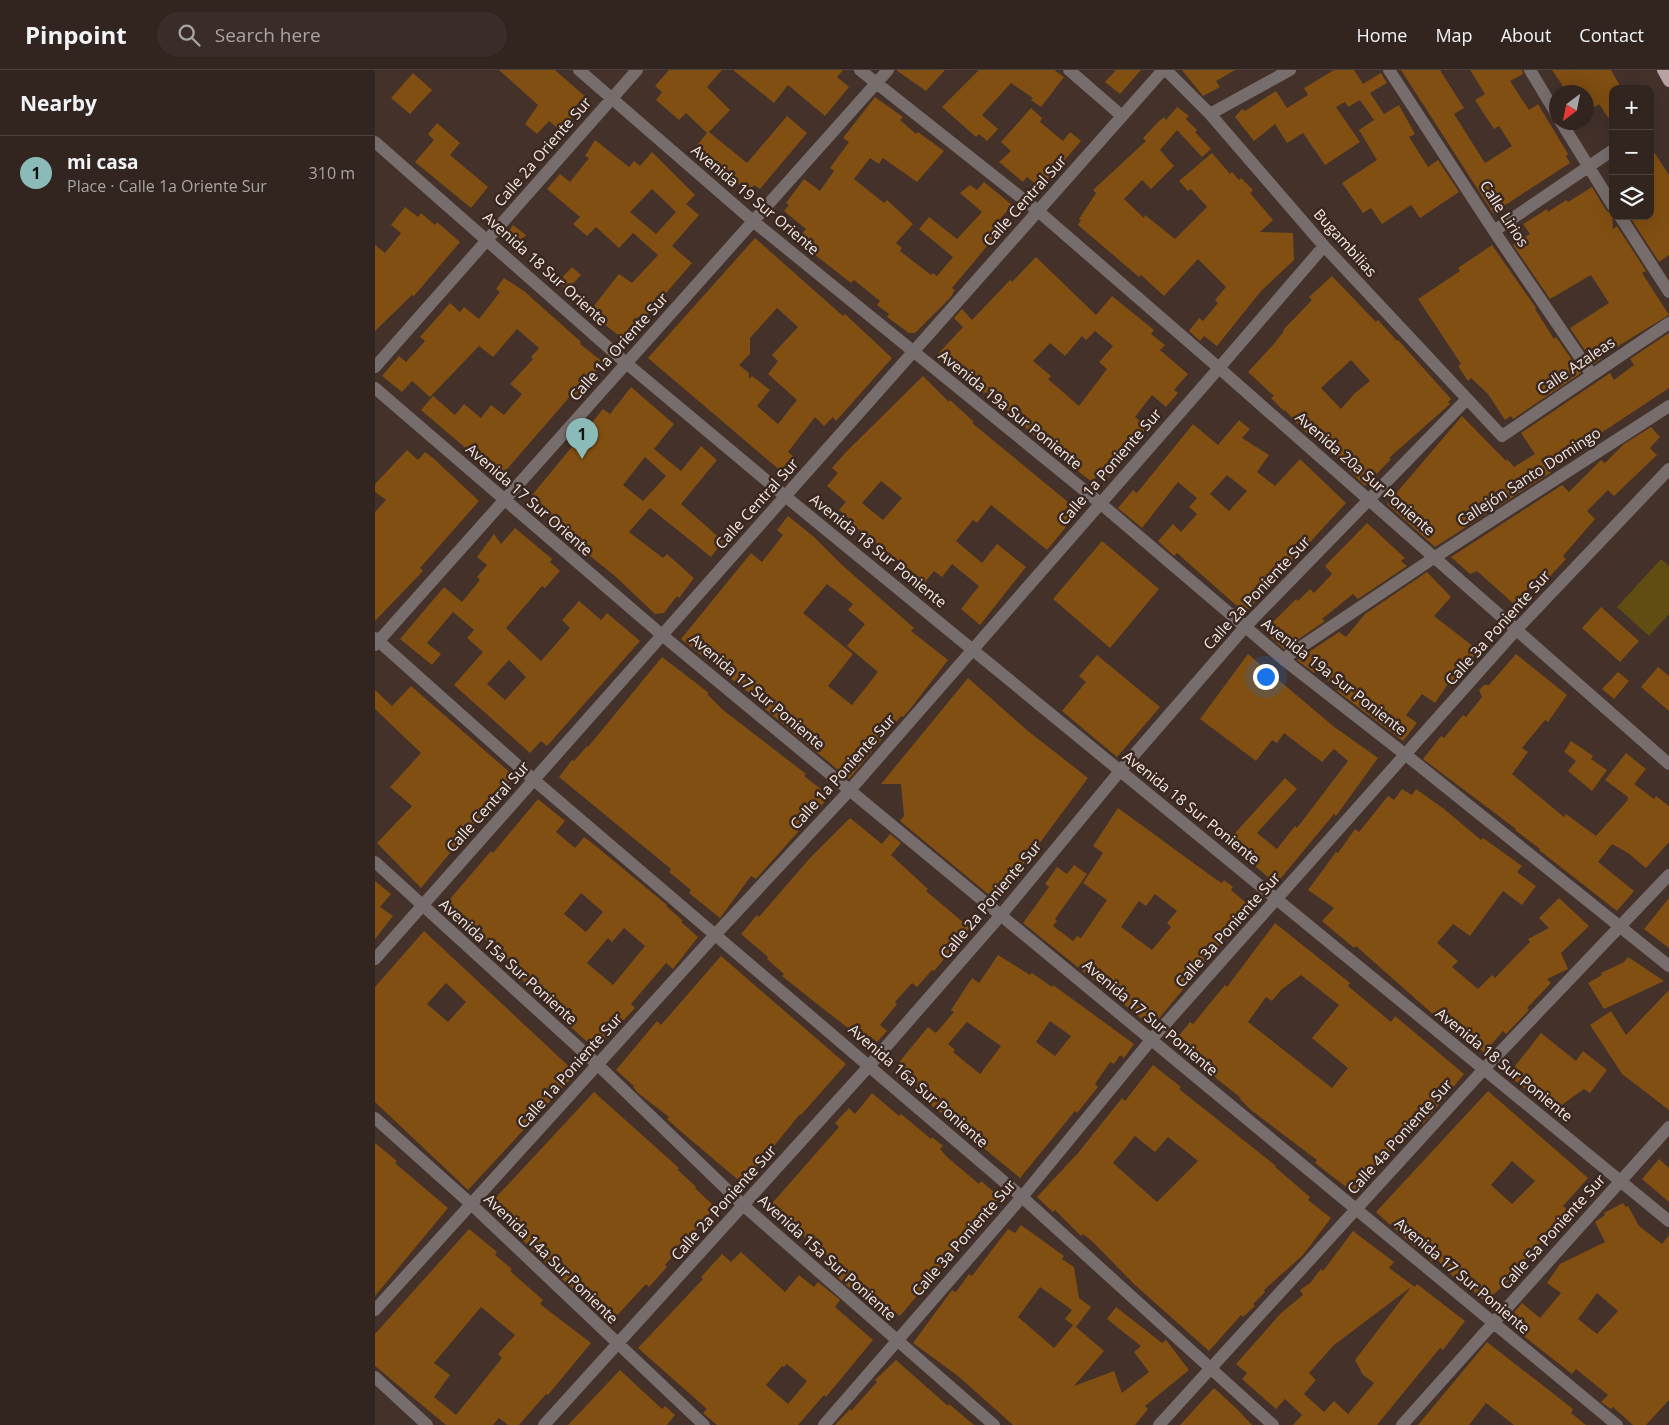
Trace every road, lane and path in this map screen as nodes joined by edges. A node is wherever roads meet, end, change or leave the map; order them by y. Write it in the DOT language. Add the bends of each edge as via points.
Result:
graph roads {
  1 [pos="579,70"];
  2 [pos="637,70"];
  3 [pos="860,70"];
  4 [pos="888,70"];
  5 [pos="1069,70"];
  6 [pos="1165,70"];
  7 [pos="1290,70"];
  8 [pos="1389,70"];
  9 [pos="1530,70"];
  10 [pos="1663,70"];
  11 [pos="1669,81"];
  12 [pos="876,83"];
  13 [pos="612,98"];
  14 [pos="1549,102"];
  15 [pos="1210,114"];
  16 [pos="1122,116"];
  17 [pos="1566,130"];
  18 [pos="375,142"];
  19 [pos="1609,152"];
  20 [pos="1587,166"];
  21 [pos="1609,200"];
  22 [pos="1038,211"];
  23 [pos="1623,220"];
  24 [pos="753,221"];
  25 [pos="1494,231"];
  26 [pos="488,239"];
  27 [pos="1324,246"];
  28 [pos="1669,292"];
  29 [pos="1669,322"];
  30 [pos="913,352"];
  31 [pos="626,363"];
  32 [pos="375,367"];
  33 [pos="1219,368"];
  34 [pos="1592,375"];
  35 [pos="375,388"];
  36 [pos="1467,399"];
  37 [pos="1669,406"];
  38 [pos="1502,436"];
  39 [pos="1669,469"];
  40 [pos="785,496"];
  41 [pos="1368,498"];
  42 [pos="504,501"];
  43 [pos="1100,504"];
  44 [pos="1435,557"];
  45 [pos="1245,627"];
  46 [pos="1516,630"];
  47 [pos="662,635"];
  48 [pos="376,641"];
  49 [pos="972,649"];
  50 [pos="1283,660"];
  51 [pos="1406,755"];
  52 [pos="1669,764"];
  53 [pos="1119,771"];
  54 [pos="534,780"];
  55 [pos="850,790"];
  56 [pos="375,862"];
  57 [pos="1669,875"];
  58 [pos="1277,900"];
  59 [pos="422,906"];
  60 [pos="1001,915"];
  61 [pos="1619,926"];
  62 [pos="714,936"];
  63 [pos="375,959"];
  64 [pos="1669,966"];
  65 [pos="1151,1040"];
  66 [pos="598,1065"];
  67 [pos="870,1065"];
  68 [pos="1484,1069"];
  69 [pos="375,1118"];
  70 [pos="1669,1127"];
  71 [pos="1620,1182"];
  72 [pos="1022,1197"];
  73 [pos="471,1204"];
  74 [pos="744,1206"];
  75 [pos="1356,1209"];
  76 [pos="1669,1221"];
  77 [pos="375,1310"];
  78 [pos="1493,1323"];
  79 [pos="896,1341"];
  80 [pos="617,1345"];
  81 [pos="1212,1367"];
  82 [pos="375,1377"];
  83 [pos="427,1425"];
  84 [pos="544,1425"];
  85 [pos="703,1425"];
  86 [pos="824,1425"];
  87 [pos="994,1425"];
  88 [pos="1159,1425"];
  89 [pos="1273,1425"];
  90 [pos="1402,1425"];
  91 [pos="1617,1425"];
  1 -- 13 [label="street, Avenida 19 Sur Oriente"];
  2 -- 13 [label="street, Calle 2a Oriente Sur"];
  3 -- 12 [label="street, Avenida 20a Sur Poniente"];
  4 -- 12 [label="street, Calle 1a Oriente Sur"];
  5 -- 16 [label="street"];
  6 -- 15 [label="street, Bugambilias"];
  6 -- 16 [label="street, Calle Central Sur"];
  7 -- 15 [label="street"];
  8 -- 25 [label="street, Calle Lirios"];
  9 -- 14 [label="street"];
  10 -- 11 [label="main road"];
  12 -- 22 [label="street, Avenida 20a Sur Poniente"];
  12 -- 24 [label="street, Calle 1a Oriente Sur"];
  13 -- 24 [label="street, Avenida 19 Sur Oriente"];
  13 -- 26 [label="street, Calle 2a Oriente Sur"];
  15 -- 27 [label="street, Bugambilias"];
  16 -- 22 [label="street, Calle Central Sur"];
  17 -- 20 [label="street"];
  18 -- 26 [label="street, Avenida 18 Sur Oriente"];
  19 -- 20 [label="street"];
  20 -- 21 [label="street"];
  20 -- 25 [label="street"];
  22 -- 30 [label="street, Calle Central Sur"];
  22 -- 33 [label="street, Avenida 20a Sur Poniente"];
  23 -- 28 [label="street"];
  24 -- 30 [label="street, Avenida 19 Sur Oriente"];
  24 -- 31 [label="street, Calle 1a Oriente Sur"];
  25 -- 34 [label="street, Calle Lirios"];
  26 -- 31 [label="street, Avenida 18 Sur Oriente"];
  26 -- 32 [label="street, Calle 2a Oriente Sur"];
  27 -- 33 [label="street, Calle 1a Poniente Sur"];
  27 -- 36 [label="street, Bugambilias"];
  29 -- 34 [label="street, Calle Azaleas"];
  30 -- 40 [label="street, Calle Central Sur"];
  30 -- 43 [label="street, Avenida 19a Sur Poniente"];
  31 -- 40 [label="street, Avenida 18 Sur Oriente"];
  31 -- 42 [label="street, Calle 1a Oriente Sur"];
  33 -- 41 [label="street, Avenida 20a Sur Poniente"];
  33 -- 43 [label="street, Calle 1a Poniente Sur"];
  34 -- 38 [label="street, Calle Azaleas"];
  35 -- 42 [label="street, Avenida 17 Sur Oriente"];
  36 -- 38 [label="street, Bugambilias"];
  36 -- 41 [label="street, Calle 2a Poniente Sur"];
  37 -- 44 [label="street, Callejón Santo Domingo"];
  39 -- 46 [label="street, Calle 3a Poniente Sur"];
  40 -- 47 [label="street, Calle Central Sur"];
  40 -- 49 [label="street, Avenida 18 Sur Poniente"];
  41 -- 44 [label="street, Avenida 20a Sur Poniente"];
  41 -- 45 [label="street, Calle 2a Poniente Sur"];
  42 -- 47 [label="street, Avenida 17 Sur Oriente"];
  42 -- 48 [label="street, Calle 1a Oriente Sur"];
  43 -- 45 [label="street, Avenida 19a Sur Poniente"];
  43 -- 49 [label="street, Calle 1a Poniente Sur"];
  44 -- 46 [label="street, Avenida 20a Sur Poniente"];
  44 -- 50 [label="street, Callejón Santo Domingo"];
  45 -- 50 [label="street, Avenida 19a Sur Poniente"];
  45 -- 53 [label="street, Calle 2a Poniente Sur"];
  46 -- 51 [label="street, Calle 3a Poniente Sur"];
  46 -- 52 [label="street, Avenida 20a Sur Poniente"];
  47 -- 54 [label="street, Calle Central Sur"];
  47 -- 55 [label="street, Avenida 17 Sur Poniente"];
  48 -- 54 [label="street, Avenida 16a Sur Poniente"];
  49 -- 53 [label="street, Avenida 18 Sur Poniente"];
  49 -- 55 [label="street, Calle 1a Poniente Sur"];
  50 -- 51 [label="street, Avenida 19a Sur Poniente"];
  51 -- 58 [label="street, Calle 3a Poniente Sur"];
  51 -- 61 [label="street, Avenida 19a Sur Poniente"];
  53 -- 58 [label="street, Avenida 18 Sur Poniente"];
  53 -- 60 [label="street, Calle 2a Poniente Sur"];
  54 -- 59 [label="street, Calle Central Sur"];
  54 -- 62 [label="street, Avenida 16a Sur Poniente"];
  55 -- 60 [label="street, Avenida 17 Sur Poniente"];
  55 -- 62 [label="street, Calle 1a Poniente Sur"];
  56 -- 59 [label="street, Avenida 15a Sur Poniente"];
  57 -- 61 [label="street, Calle 4a Poniente Sur"];
  58 -- 65 [label="street, Calle 3a Poniente Sur"];
  58 -- 68 [label="street, Avenida 18 Sur Poniente"];
  59 -- 63 [label="street, Calle Central Sur"];
  59 -- 66 [label="street, Avenida 15a Sur Poniente"];
  60 -- 65 [label="street, Avenida 17 Sur Poniente"];
  60 -- 67 [label="street, Calle 2a Poniente Sur"];
  61 -- 64 [label="street, Avenida 19a Sur Poniente"];
  61 -- 68 [label="street, Calle 4a Poniente Sur"];
  62 -- 66 [label="street, Calle 1a Poniente Sur"];
  62 -- 67 [label="street, Avenida 16a Sur Poniente"];
  65 -- 72 [label="street, Calle 3a Poniente Sur"];
  65 -- 75 [label="street, Avenida 17 Sur Poniente"];
  66 -- 73 [label="street, Calle 1a Poniente Sur"];
  66 -- 74 [label="street, Avenida 15a Sur Poniente"];
  67 -- 72 [label="street, Avenida 16a Sur Poniente"];
  67 -- 74 [label="street, Calle 2a Poniente Sur"];
  68 -- 71 [label="street, Avenida 18 Sur Poniente"];
  68 -- 75 [label="street, Calle 4a Poniente Sur"];
  69 -- 73 [label="street, Avenida 14a Sur Poniente"];
  70 -- 71 [label="street, Calle 5a Poniente Sur"];
  71 -- 76 [label="street, Avenida 18 Sur Poniente"];
  71 -- 78 [label="street, Calle 5a Poniente Sur"];
  72 -- 79 [label="street, Calle 3a Poniente Sur"];
  72 -- 81 [label="street, Avenida 16a Sur Poniente"];
  73 -- 77 [label="street, Calle 1a Poniente Sur"];
  73 -- 80 [label="street, Avenida 14a Sur Poniente"];
  74 -- 79 [label="street, Avenida 15a Sur Poniente"];
  74 -- 80 [label="street, Calle 2a Poniente Sur"];
  75 -- 78 [label="street, Avenida 17 Sur Poniente"];
  75 -- 81 [label="street, Calle 4a Poniente Sur"];
  78 -- 90 [label="street, Calle 5a Poniente Sur"];
  78 -- 91 [label="street, Avenida 17 Sur Poniente"];
  79 -- 86 [label="street, Calle 3a Poniente Sur"];
  79 -- 87 [label="street, Avenida 15a Sur Poniente"];
  80 -- 84 [label="street, Calle 2a Poniente Sur"];
  80 -- 85 [label="street, Avenida 14a Sur Poniente"];
  81 -- 88 [label="street, Calle 4a Poniente Sur"];
  81 -- 89 [label="street, Avenida 16a Sur Poniente"];
  82 -- 83 [label="street"];
}
